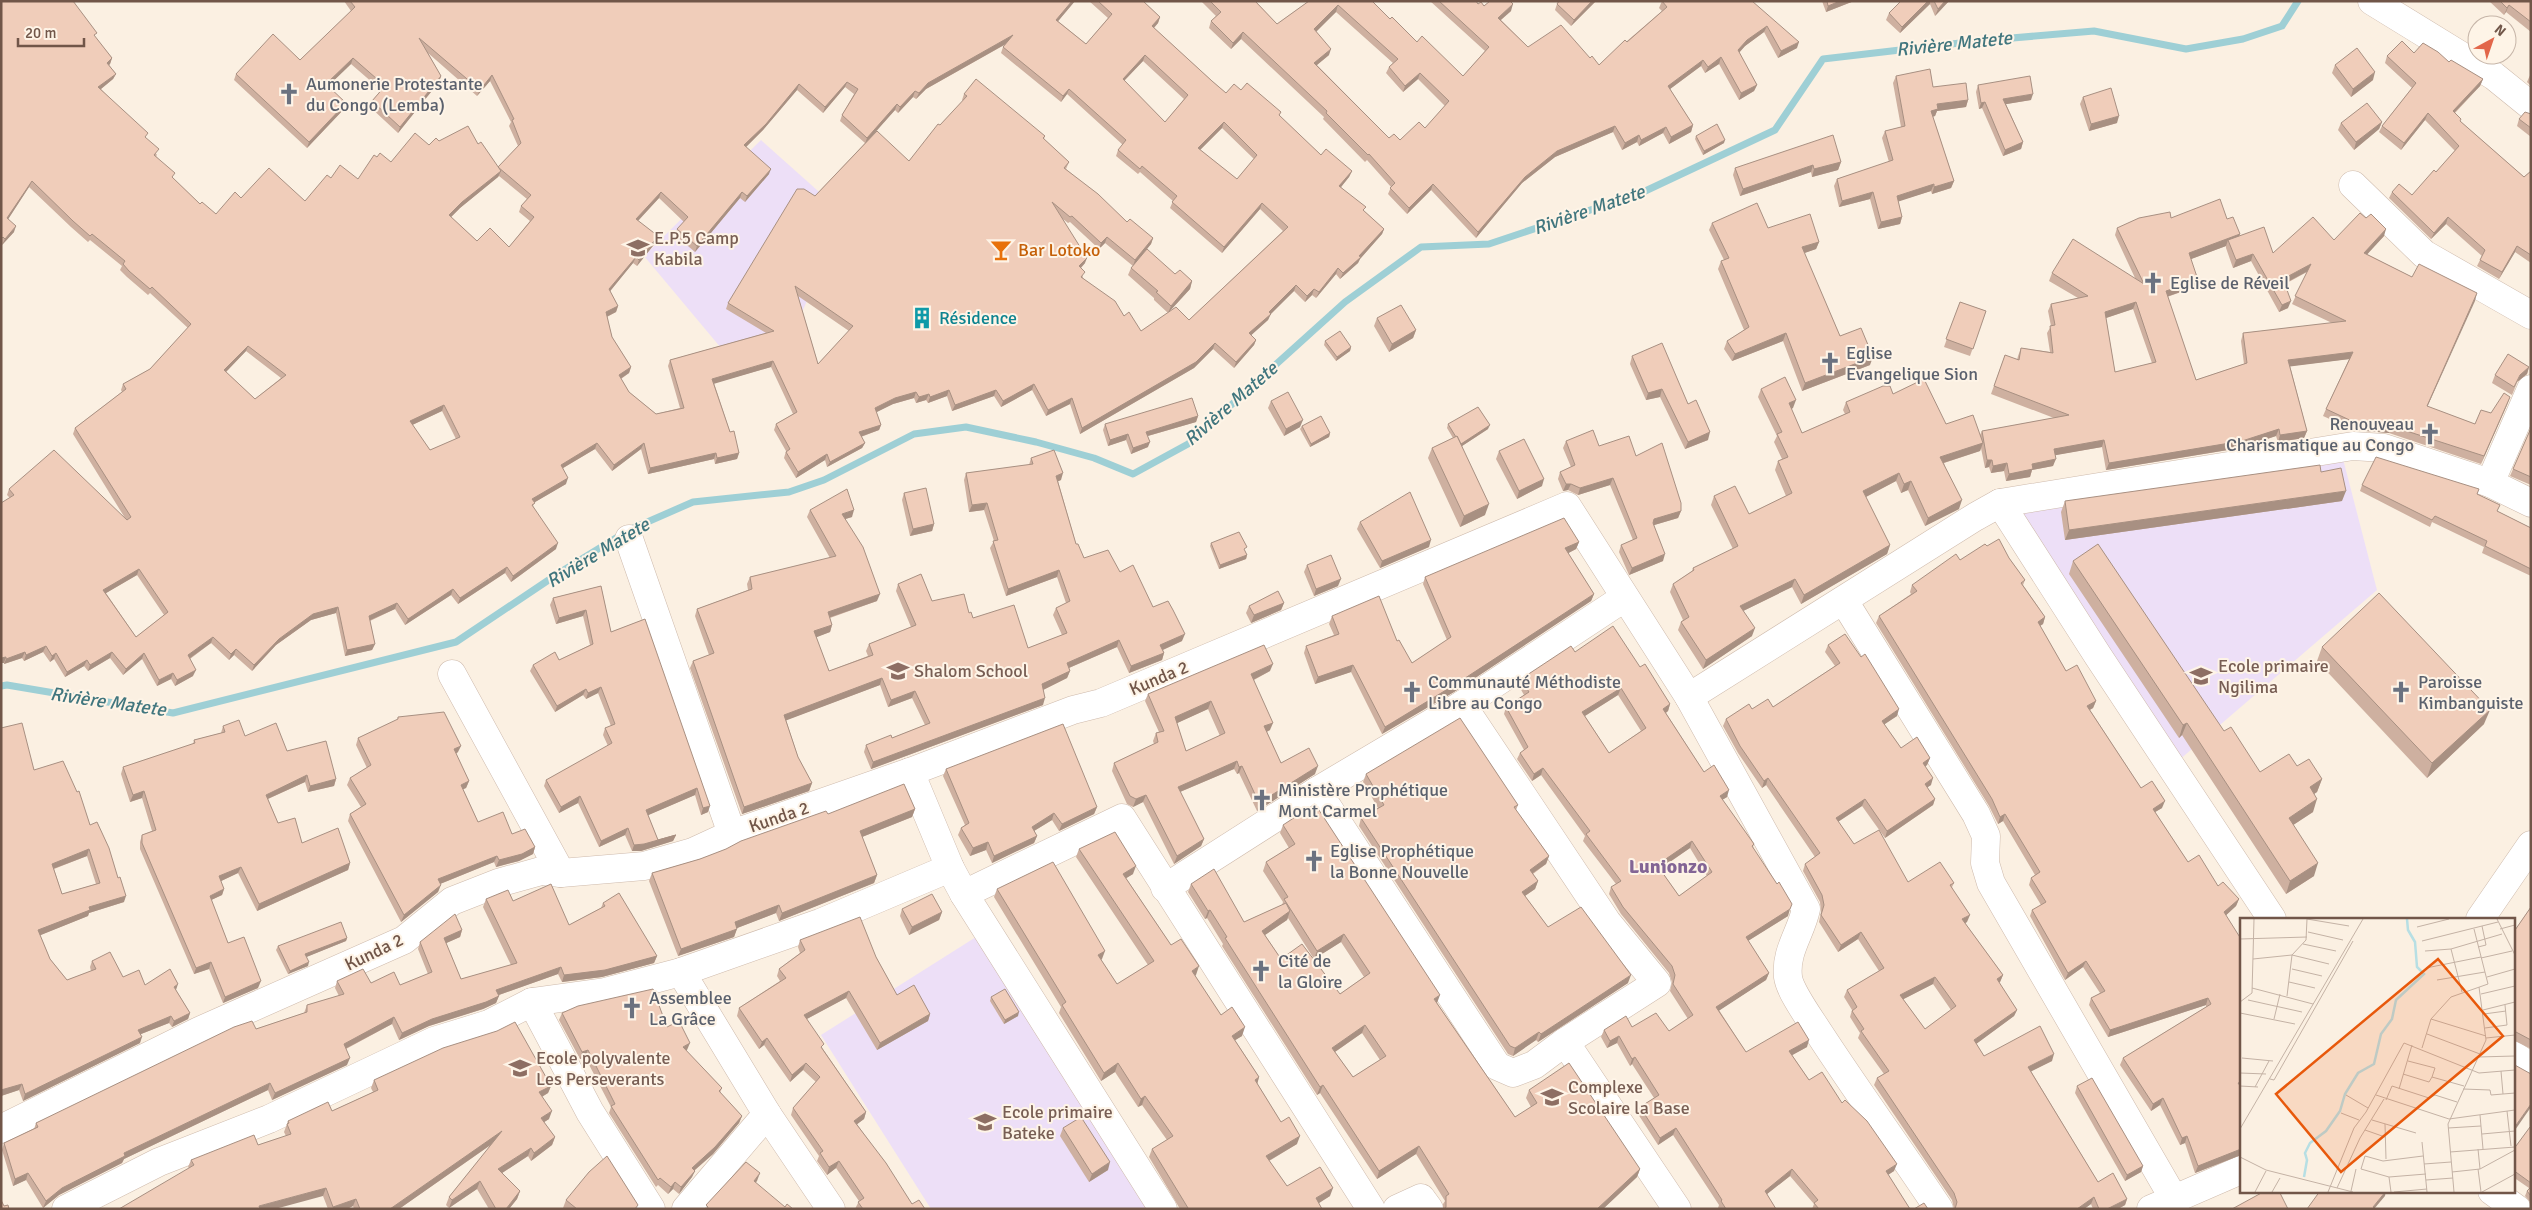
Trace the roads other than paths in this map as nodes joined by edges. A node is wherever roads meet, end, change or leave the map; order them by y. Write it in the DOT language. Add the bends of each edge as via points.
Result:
graph roads {
  1 [pos="2372,1"];
  2 [pos="2531,106"];
  3 [pos="2353,185"];
  4 [pos="2531,314"];
  5 [pos="2531,389"];
  6 [pos="2490,483"];
  7 [pos="2000,503"];
  8 [pos="2531,503"];
  9 [pos="629,539"];
  10 [pos="1624,598"];
  11 [pos="1844,601"];
  12 [pos="452,674"];
  13 [pos="1689,697"];
  14 [pos="1462,705"];
  15 [pos="910,772"];
  16 [pos="1317,791"];
  17 [pos="732,834"];
  18 [pos="2529,853"];
  19 [pos="950,868"];
  20 [pos="561,873"];
  21 [pos="1165,888"];
  22 [pos="964,894"];
  23 [pos="2271,918"];
  24 [pos="2481,918"];
  25 [pos="681,972"];
  26 [pos="532,1002"];
  27 [pos="1565,1042"];
  28 [pos="2514,1056"];
  29 [pos="2531,1067"];
  30 [pos="767,1114"];
  31 [pos="1,1129"];
  32 [pos="2240,1170"];
  33 [pos="2493,1192"];
  34 [pos="2162,1204"];
  35 [pos="66,1209"];
  36 [pos="651,1209"];
  37 [pos="686,1209"];
  38 [pos="831,1209"];
  39 [pos="1162,1209"];
  40 [pos="1371,1209"];
  41 [pos="1397,1209"];
  42 [pos="1429,1209"];
  43 [pos="1677,1209"];
  44 [pos="1939,1209"];
  45 [pos="2517,1209"];
  1 -- 2 [label="street" via="2494,76"];
  3 -- 4 [label="street" via="2424,254"];
  5 -- 6 [label="street"];
  6 -- 7 [label="street" via="2384,448 2353,446"];
  6 -- 8 [label="street"];
  7 -- 11 [label="street"];
  7 -- 23 [label="street"];
  9 -- 17 [label="street"];
  10 -- 13 [label="street"];
  10 -- 14 [label="street"];
  10 -- 15 [label="street, Kunda 2" via="1567,506 1101,703 1073,710"];
  11 -- 13 [label="street"];
  11 -- 34 [label="street" via="1976,814 1986,836 1985,863 1991,883"];
  12 -- 20 [label="street"];
  13 -- 44 [label="street" via="1806,909 1802,926 1788,954 1788,979 1850,1081"];
  14 -- 16 [label="street"];
  14 -- 27 [label="street" via="1607,922 1657,983"];
  15 -- 17 [label="street, Kunda 2"];
  15 -- 19 [label="street"];
  16 -- 21 [label="street"];
  16 -- 27 [label="street" via="1497,1066 1513,1074 1534,1065"];
  17 -- 20 [label="street, Kunda 2" via="693,852 644,866"];
  18 -- 24 [label="street"];
  19 -- 22 [label="street"];
  19 -- 25 [label="street" via="820,923"];
  20 -- 31 [label="street, Kunda 2" via="541,871 498,882 452,901 404,940 199,1032"];
  21 -- 22 [label="street" via="1122,818"];
  21 -- 40 [label="street"];
  22 -- 39 [label="street"];
  25 -- 26 [label="street" via="605,992"];
  25 -- 30 [label="street"];
  26 -- 35 [label="street" via="489,1024 434,1041 269,1119 159,1162"];
  26 -- 36 [label="street" via="590,1112"];
  27 -- 43 [label="street"];
  28 -- 29 [label="street"];
  30 -- 37 [label="street"];
  30 -- 38 [label="street"];
  32 -- 34 [label="street"];
  33 -- 45 [label="street"];
  41 -- 42 [label="street" via="1420,1198"];
}
